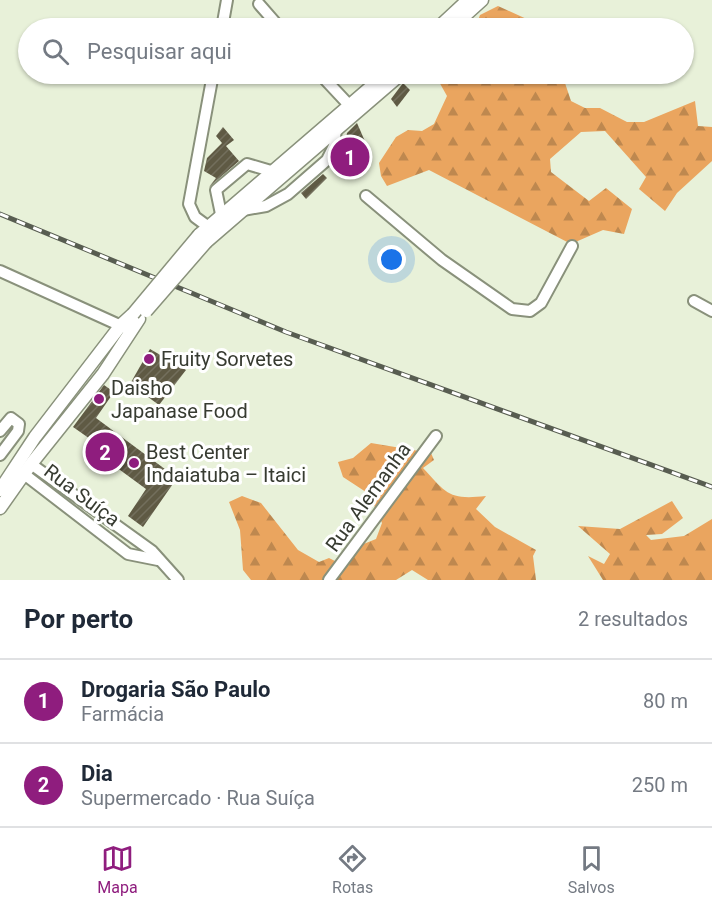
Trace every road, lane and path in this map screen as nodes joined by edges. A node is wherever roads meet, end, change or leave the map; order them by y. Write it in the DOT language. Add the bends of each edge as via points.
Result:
graph roads {
  1 [pos="227,0"];
  2 [pos="468,0"];
  3 [pos="482,0"];
  4 [pos="259,4"];
  5 [pos="224,18"];
  6 [pos="271,18"];
  7 [pos="449,18"];
  8 [pos="462,18"];
  9 [pos="211,84"];
  10 [pos="329,84"];
  11 [pos="374,84"];
  12 [pos="389,84"];
  13 [pos="349,105"];
  14 [pos="336,129"];
  15 [pos="271,171"];
  16 [pos="366,196"];
  17 [pos="243,210"];
  18 [pos="221,214"];
  19 [pos="207,234"];
  20 [pos="572,246"];
  21 [pos="0,271"];
  22 [pos="694,301"];
  23 [pos="712,311"];
  24 [pos="126,328"];
  25 [pos="0,431"];
  26 [pos="436,436"];
  27 [pos="35,437"];
  28 [pos="0,455"];
  29 [pos="18,461"];
  30 [pos="22,471"];
  31 [pos="63,486"];
  32 [pos="0,490"];
  33 [pos="55,497"];
  34 [pos="0,508"];
  35 [pos="127,534"];
  36 [pos="118,545"];
  37 [pos="161,561"];
  38 [pos="178,580"];
  39 [pos="329,580"];
  1 -- 5 [label="street"];
  2 -- 7 [label="main road"];
  3 -- 8 [label="main road"];
  4 -- 6 [label="street"];
  9 -- 19 [label="street" via="189,204"];
  10 -- 13 [label="street"];
  11 -- 13 [label="main road"];
  12 -- 14 [label="main road"];
  13 -- 15 [label="main road"];
  14 -- 17 [label="main road"];
  14 -- 17 [label="street" via="327,160 288,194 266,206"];
  15 -- 18 [label="main road"];
  15 -- 18 [label="street" via="247,164 216,190"];
  16 -- 20 [label="street" via="442,260 512,309 530,311 541,303"];
  17 -- 19 [label="main road"];
  18 -- 19 [label="main road"];
  19 -- 24 [label="main road, bridge"];
  21 -- 24 [label="street"];
  22 -- 23 [label="street"];
  24 -- 27 [label="main road"];
  24 -- 30 [label="main road" via="74,413"];
  25 -- 28 [label="street" via="10,418 20,427"];
  26 -- 39 [label="street, Rua Alemanha"];
  27 -- 29 [label="main road"];
  27 -- 30 [label="main road"];
  28 -- 29 [label="street"];
  29 -- 30 [label="main road"];
  30 -- 31 [label="street, Rua Suíça"];
  30 -- 32 [label="main road"];
  30 -- 33 [label="street, Rua Suíça"];
  30 -- 34 [label="main road"];
  31 -- 33 [label="street"];
  31 -- 35 [label="street, Rua Suíça"];
  33 -- 36 [label="street, Rua Suíça"];
  35 -- 36 [label="street, Rua Suíça" via="129,545"];
  35 -- 37 [label="street, Rua Suíça"];
  36 -- 37 [label="street, Rua Suíça" via="128,554"];
  37 -- 38 [label="street, Rua Suíça"];
}
